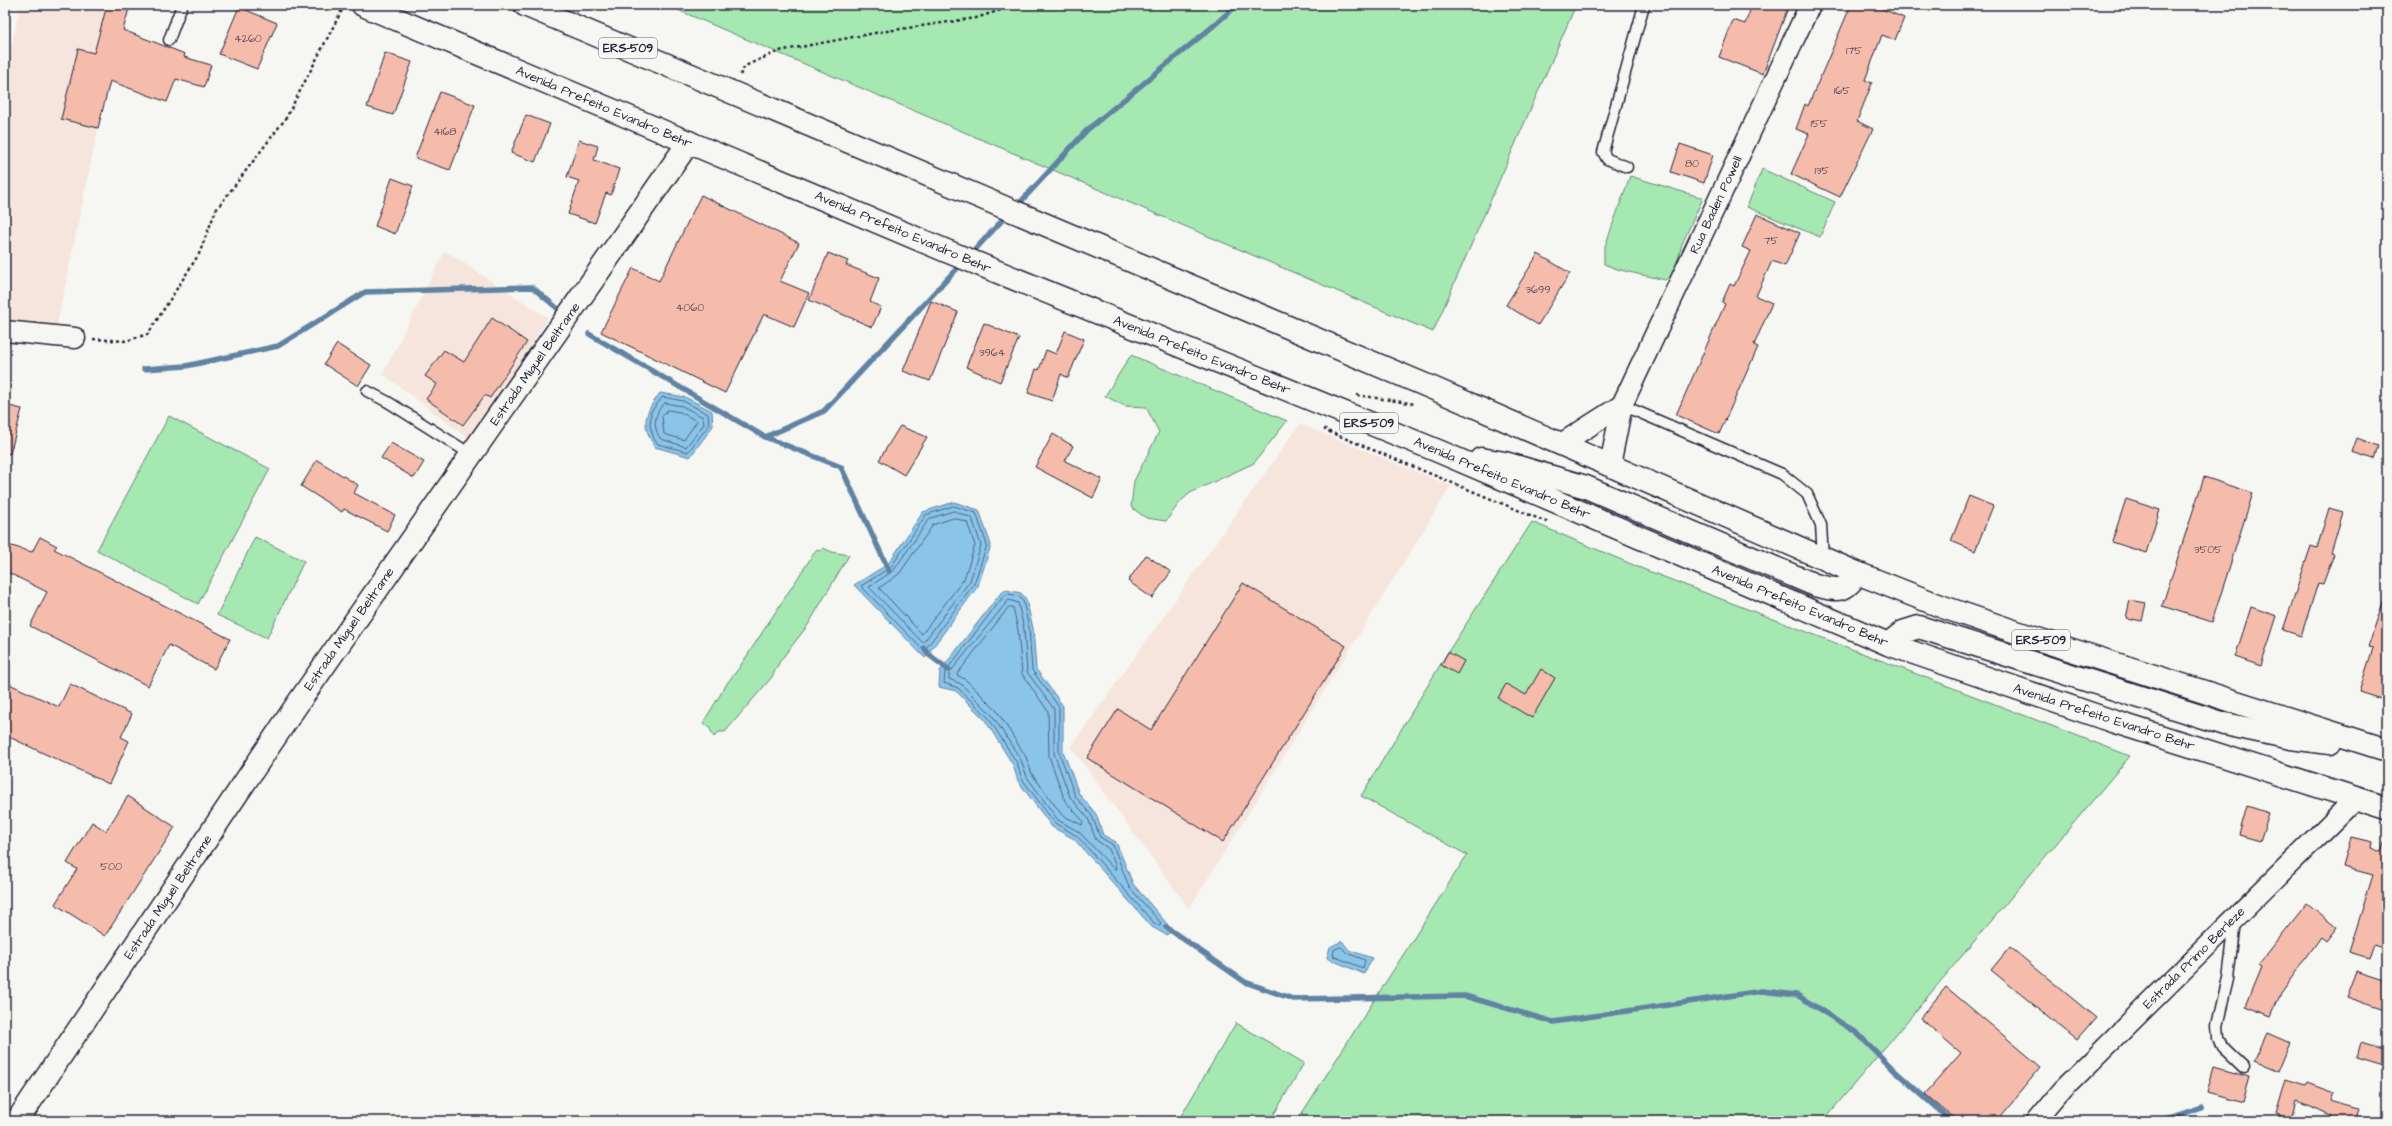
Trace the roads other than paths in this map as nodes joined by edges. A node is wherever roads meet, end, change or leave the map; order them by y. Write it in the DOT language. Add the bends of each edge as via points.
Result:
graph roads {
  1 [pos="182,5"];
  2 [pos="363,5"];
  3 [pos="525,5"];
  4 [pos="1644,5"];
  5 [pos="1810,5"];
  6 [pos="169,40"];
  7 [pos="689,142"];
  8 [pos="1627,167"];
  9 [pos="5,331"];
  10 [pos="75,338"];
  11 [pos="367,391"];
  12 [pos="1622,405"];
  13 [pos="1561,444"];
  14 [pos="1438,451"];
  15 [pos="472,455"];
  16 [pos="1610,465"];
  17 [pos="1823,558"];
  18 [pos="1857,573"];
  19 [pos="1888,644"];
  20 [pos="2386,750"];
  21 [pos="2356,798"];
  22 [pos="2387,808"];
  23 [pos="2235,917"];
  24 [pos="2244,1068"];
  25 [pos="17,1121"];
  26 [pos="2036,1121"];
  1 -- 6 [label="lane"];
  2 -- 7 [label="main road, Avenida Prefeito Evandro Behr / ERS-509"];
  3 -- 13 [label="main road, ERS-509"];
  4 -- 8 [label="lane" via="1603,152 1607,159"];
  5 -- 12 [label="street, Rua Baden Powell"];
  7 -- 14 [label="main road, Avenida Prefeito Evandro Behr / ERS-509" via="944,250"];
  7 -- 15 [label="main road, Estrada Miguel Beltrame"];
  9 -- 10 [label="street"];
  11 -- 15 [label="lane"];
  12 -- 13 [label="street"];
  12 -- 16 [label="street, Rua Baden Powell"];
  12 -- 17 [label="lane" via="1782,474 1807,494 1821,525"];
  13 -- 16 [label="main road, ERS-509"];
  14 -- 18 [label="main road" via="1505,463 1586,487 1815,585 1836,590 1850,585"];
  14 -- 19 [label="main road, Avenida Prefeito Evandro Behr / ERS-509"];
  15 -- 25 [label="main road, Estrada Miguel Beltrame" via="296,706"];
  16 -- 17 [label="main road, ERS-509"];
  17 -- 18 [label="main road, ERS-509"];
  18 -- 20 [label="main road, ERS-509" via="2031,637"];
  19 -- 20 [label="main road" via="1903,632 1919,627 2225,724 2291,738"];
  19 -- 21 [label="main road, Avenida Prefeito Evandro Behr / ERS-509" via="2112,721"];
  21 -- 22 [label="main road, Avenida Prefeito Evandro Behr / ERS-509"];
  21 -- 23 [label="street, Estrada Primo Berleze"];
  23 -- 24 [label="lane" via="2228,979 2217,1026 2222,1047"];
  23 -- 26 [label="street, Estrada Primo Berleze" via="2062,1090"];
}
